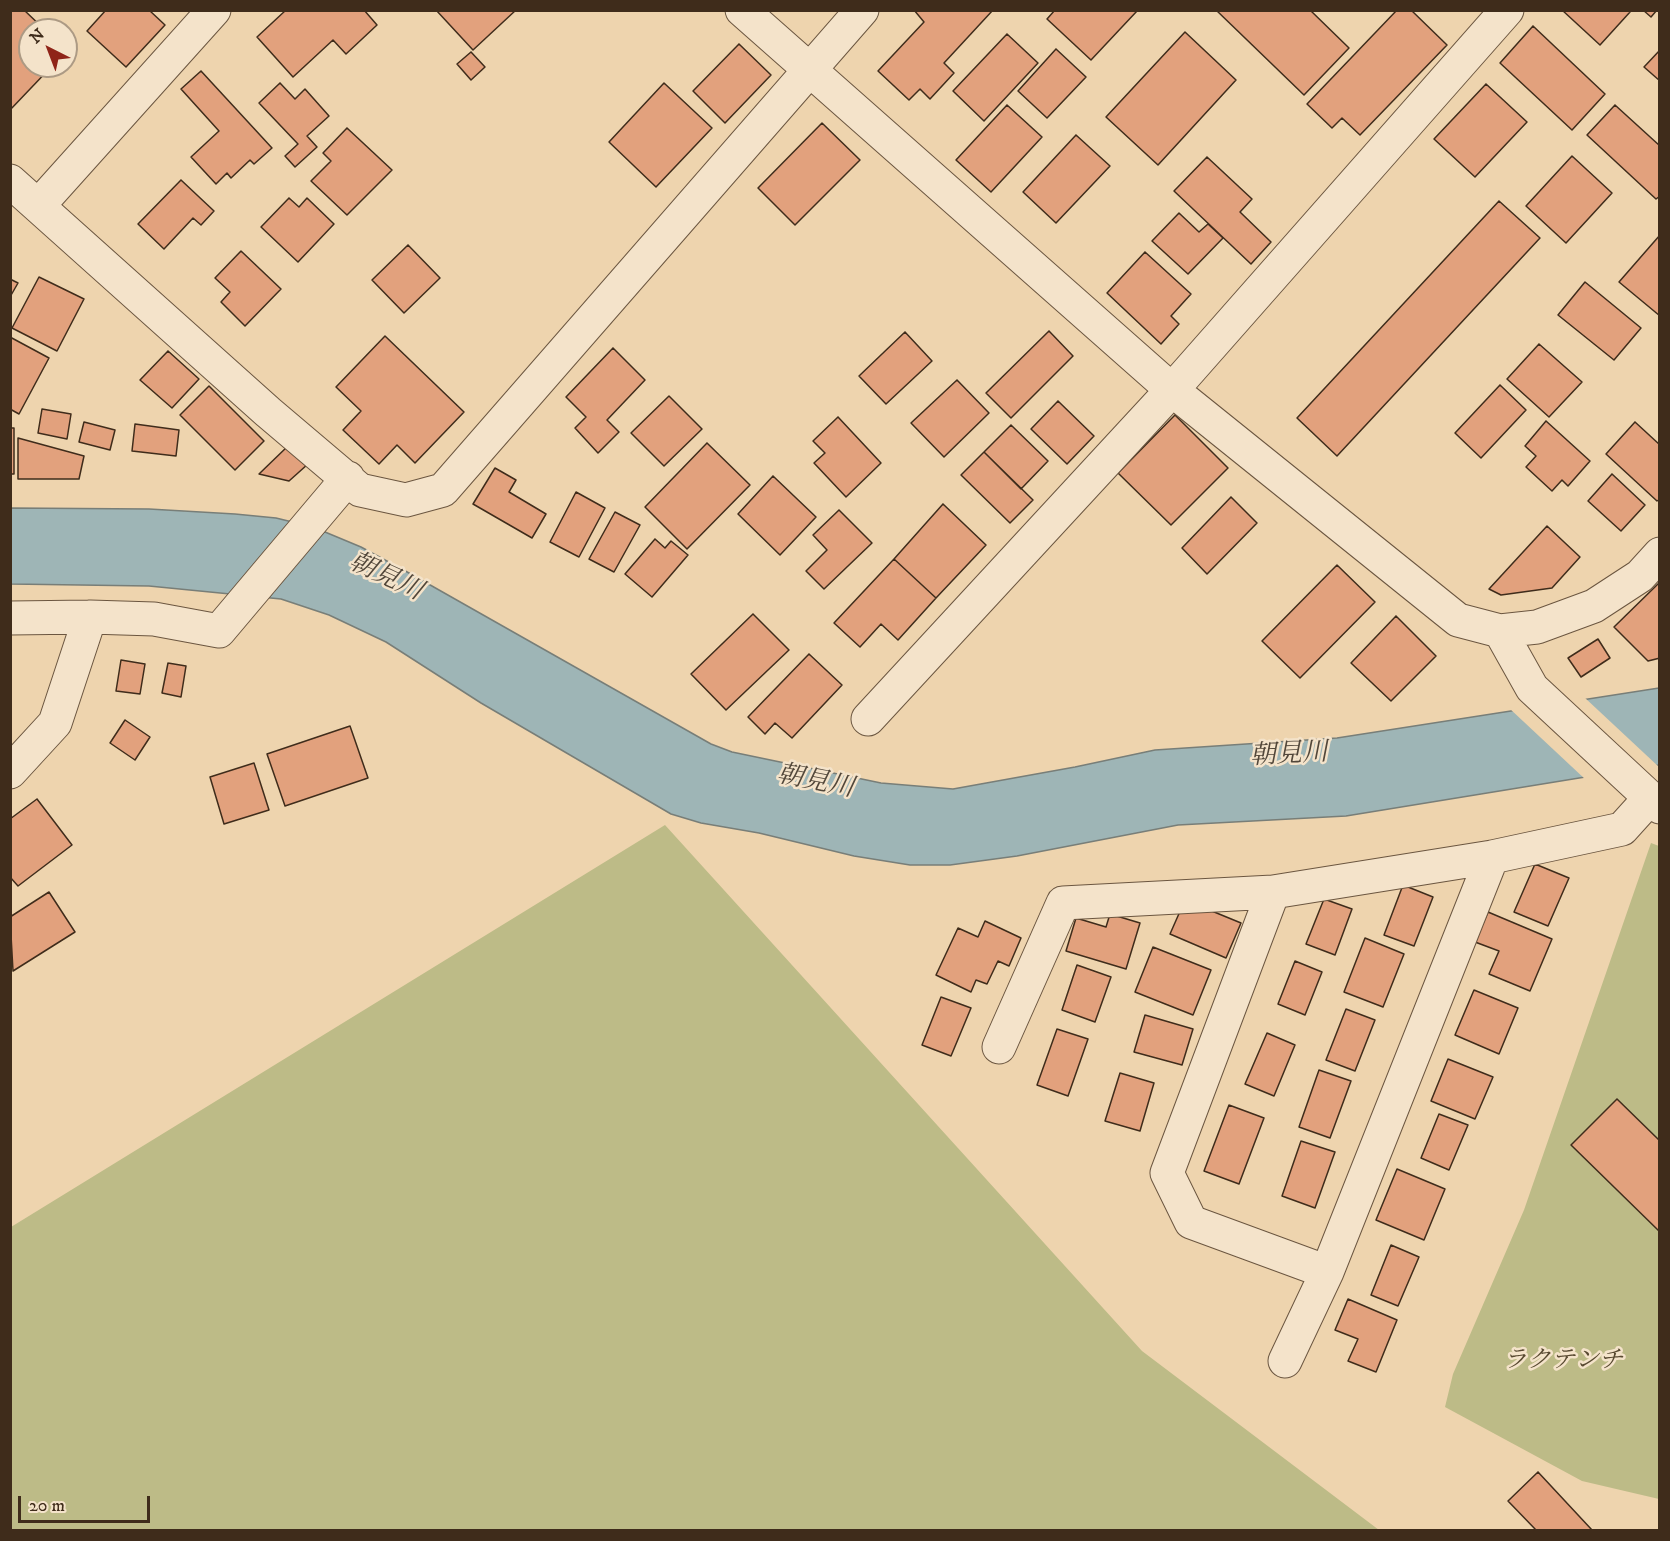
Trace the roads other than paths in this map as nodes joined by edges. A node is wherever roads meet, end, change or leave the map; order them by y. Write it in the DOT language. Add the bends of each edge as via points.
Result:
graph roads {
  1 [pos="214,10"];
  2 [pos="742,10"];
  3 [pos="862,10"];
  4 [pos="1507,10"];
  5 [pos="809,69"];
  6 [pos="10,181"];
  7 [pos="38,206"];
  8 [pos="1172,390"];
  9 [pos="348,478"];
  10 [pos="1659,554"];
  11 [pos="90,617"];
  12 [pos="10,618"];
  13 [pos="1500,631"];
  14 [pos="868,719"];
  15 [pos="10,772"];
  16 [pos="1654,803"];
  17 [pos="1492,857"];
  18 [pos="1273,891"];
  19 [pos="999,1047"];
  20 [pos="1327,1272"];
  21 [pos="1285,1361"];
  1 -- 7 [label="street"];
  2 -- 5 [label="street"];
  3 -- 5 [label="street"];
  4 -- 8 [label="street"];
  5 -- 8 [label="street"];
  5 -- 9 [label="street" via="443,490 406,500 360,490"];
  6 -- 7 [label="street"];
  7 -- 9 [label="street" via="268,412"];
  8 -- 13 [label="street" via="1458,620"];
  8 -- 14 [label="street"];
  9 -- 11 [label="street" via="219,631 154,620"];
  10 -- 13 [label="street" via="1640,576 1594,606 1537,627"];
  11 -- 12 [label="street"];
  11 -- 15 [label="street" via="55,723"];
  13 -- 16 [label="street" via="1532,688"];
  16 -- 17 [label="street" via="1622,829"];
  17 -- 18 [label="street"];
  17 -- 20 [label="street"];
  18 -- 19 [label="street" via="1063,903"];
  18 -- 20 [label="street" via="1167,1173 1191,1222"];
  20 -- 21 [label="street"];
}
